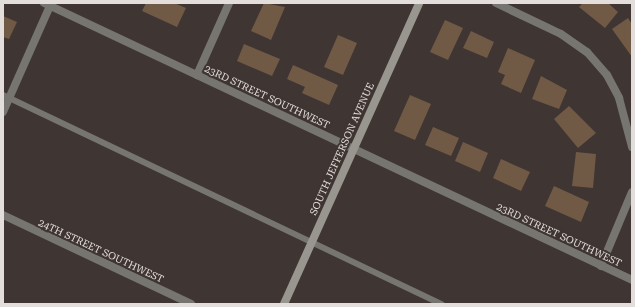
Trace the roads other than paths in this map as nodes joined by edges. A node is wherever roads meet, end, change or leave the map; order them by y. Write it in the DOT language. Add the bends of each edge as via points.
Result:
graph roads {
  1 [pos="229,3"];
  2 [pos="419,3"];
  3 [pos="496,3"];
  4 [pos="47,4"];
  5 [pos="197,75"];
  6 [pos="6,96"];
  7 [pos="3,112"];
  8 [pos="632,146"];
  9 [pos="354,149"];
  10 [pos="632,192"];
  11 [pos="3,215"];
  12 [pos="312,242"];
  13 [pos="602,266"];
  14 [pos="632,280"];
  15 [pos="191,304"];
  16 [pos="284,304"];
  17 [pos="442,304"];
  1 -- 5 [label="street"];
  2 -- 9 [label="street, SOUTH JEFFERSON AVENUE"];
  3 -- 8 [label="street" via="561,34 587,52 607,75 619,98"];
  4 -- 5 [label="street, 23RD STREET SOUTHWEST"];
  4 -- 6 [label="street"];
  5 -- 9 [label="street, 23RD STREET SOUTHWEST"];
  6 -- 7 [label="street"];
  6 -- 12 [label="lane"];
  9 -- 12 [label="street, SOUTH JEFFERSON AVENUE"];
  9 -- 13 [label="street, 23RD STREET SOUTHWEST"];
  10 -- 13 [label="street"];
  11 -- 15 [label="street, 24TH STREET SOUTHWEST"];
  12 -- 16 [label="street, SOUTH JEFFERSON AVENUE"];
  12 -- 17 [label="lane"];
  13 -- 14 [label="street, 23RD STREET SOUTHWEST"];
}
